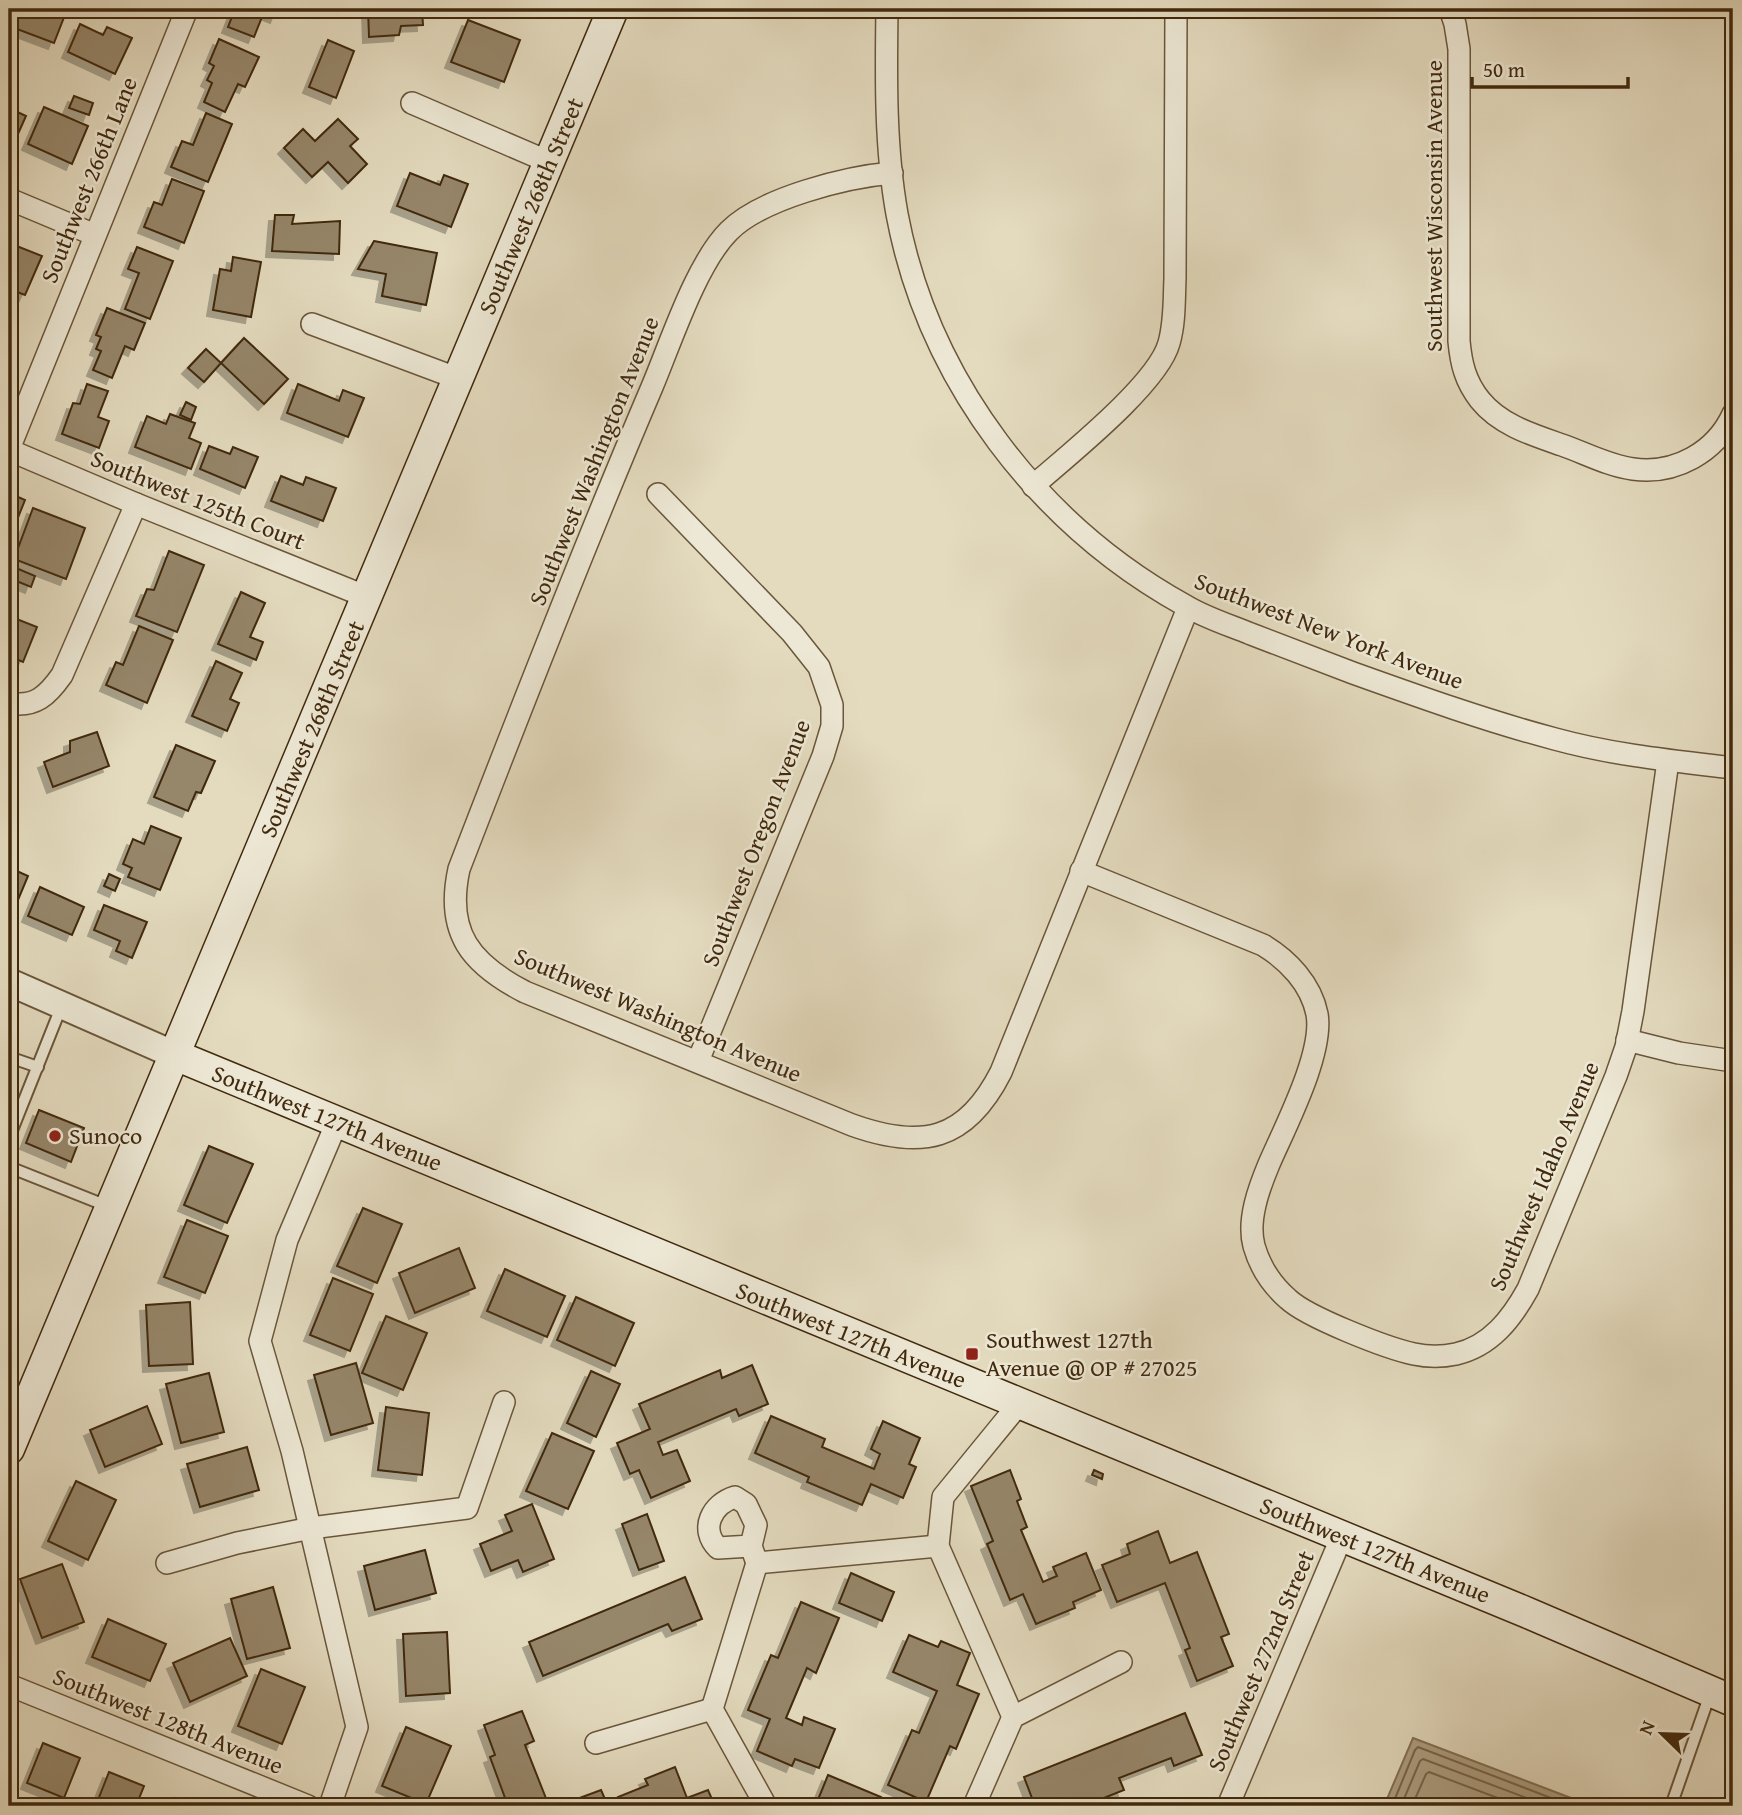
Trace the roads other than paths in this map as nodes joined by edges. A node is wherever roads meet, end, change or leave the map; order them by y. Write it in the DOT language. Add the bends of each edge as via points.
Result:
graph roads {
  1 [pos="187,9"];
  2 [pos="613,9"];
  3 [pos="887,9"];
  4 [pos="1175,9"];
  5 [pos="1450,9"];
  6 [pos="412,103"];
  7 [pos="549,162"];
  8 [pos="892,173"];
  9 [pos="9,199"];
  10 [pos="96,235"];
  11 [pos="312,324"];
  12 [pos="458,379"];
  13 [pos="1733,414"];
  14 [pos="9,449"];
  15 [pos="1033,486"];
  16 [pos="657,494"];
  17 [pos="136,504"];
  18 [pos="367,597"];
  19 [pos="1188,608"];
  20 [pos="9,703"];
  21 [pos="1668,761"];
  22 [pos="1733,768"];
  23 [pos="1081,871"];
  24 [pos="9,982"];
  25 [pos="62,1005"];
  26 [pos="1628,1040"];
  27 [pos="175,1055"];
  28 [pos="9,1057"];
  29 [pos="698,1061"];
  30 [pos="1733,1061"];
  31 [pos="38,1067"];
  32 [pos="337,1122"];
  33 [pos="9,1138"];
  34 [pos="9,1167"];
  35 [pos="111,1208"];
  36 [pos="504,1402"];
  37 [pos="1019,1404"];
  38 [pos="9,1449"];
  39 [pos="311,1528"];
  40 [pos="1342,1536"];
  41 [pos="938,1546"];
  42 [pos="167,1563"];
  43 [pos="1121,1662"];
  44 [pos="9,1685"];
  45 [pos="1722,1696"];
  46 [pos="712,1709"];
  47 [pos="1013,1717"];
  48 [pos="596,1743"];
  49 [pos="308,1806"];
  50 [pos="330,1806"];
  51 [pos="766,1806"];
  52 [pos="974,1806"];
  53 [pos="1228,1806"];
  54 [pos="1671,1806"];
  1 -- 10 [label="street, Southwest 266th Lane"];
  2 -- 7 [label="main road, Southwest 268th Street"];
  3 -- 8 [label="street, Southwest New York Avenue"];
  4 -- 15 [label="street" via="1175,279 1169,345 1130,398"];
  5 -- 13 [label="street, Southwest Wisconsin Avenue" via="1459,49 1459,341 1461,365 1480,401 1512,425 1611,463 1647,470 1679,464 1700,454 1726,429"];
  6 -- 7 [label="street"];
  7 -- 12 [label="main road, Southwest 268th Street"];
  8 -- 15 [label="street, Southwest New York Avenue" via="908,261 939,345 990,432"];
  8 -- 29 [label="street, Southwest Washington Avenue" via="859,176 769,206 730,229 707,262 622,456 454,891 464,939 484,967 504,981"];
  9 -- 10 [label="street"];
  10 -- 14 [label="street, Southwest 266th Lane"];
  11 -- 12 [label="street"];
  12 -- 18 [label="main road, Southwest 268th Street"];
  14 -- 17 [label="street, Southwest 125th Court"];
  15 -- 19 [label="street, Southwest New York Avenue" via="1124,568"];
  16 -- 29 [label="street, Southwest Oregon Avenue" via="808,650 826,682 832,705 832,726 823,756"];
  17 -- 18 [label="street, Southwest 125th Court"];
  17 -- 20 [label="street" via="62,675 39,701"];
  18 -- 27 [label="main road, Southwest 268th Street"];
  19 -- 21 [label="street, Southwest New York Avenue" via="1489,720 1558,740"];
  19 -- 23 [label="street, Southwest Washington Avenue"];
  21 -- 22 [label="street, Southwest New York Avenue"];
  21 -- 26 [label="street, Southwest Idaho Avenue"];
  23 -- 26 [label="street, Southwest Idaho Avenue" via="1263,945 1294,970 1317,1014 1316,1041 1262,1180 1252,1223 1253,1243 1273,1285 1290,1301 1331,1323 1413,1354 1434,1357 1475,1348 1500,1330 1515,1311 1528,1289"];
  23 -- 29 [label="street, Southwest Washington Avenue" via="1001,1072 971,1114 946,1132 903,1139 878,1134"];
  24 -- 25 [label="street, Southwest 127th Avenue"];
  25 -- 27 [label="street, Southwest 127th Avenue"];
  25 -- 31 [label="lane"];
  26 -- 30 [label="street"];
  27 -- 32 [label="main road, Southwest 127th Avenue"];
  27 -- 35 [label="main road, Southwest 268th Street"];
  28 -- 31 [label="lane"];
  31 -- 33 [label="lane"];
  32 -- 37 [label="main road, Southwest 127th Avenue"];
  32 -- 39 [label="street" via="287,1240 261,1341"];
  34 -- 35 [label="lane"];
  35 -- 38 [label="main road, Southwest 268th Street"];
  36 -- 39 [label="street" via="467,1508"];
  37 -- 40 [label="main road, Southwest 127th Avenue"];
  37 -- 41 [label="street" via="943,1497"];
  39 -- 42 [label="street"];
  39 -- 50 [label="street" via="357,1727"];
  40 -- 45 [label="main road, Southwest 127th Avenue"];
  40 -- 53 [label="street, Southwest 272nd Street"];
  41 -- 46 [label="street" via="754,1554"];
  41 -- 47 [label="street"];
  43 -- 47 [label="street"];
  44 -- 49 [label="street, Southwest 128th Avenue"];
  45 -- 54 [label="lane"];
  46 -- 48 [label="street"];
  46 -- 51 [label="street"];
  47 -- 52 [label="street"];
}
